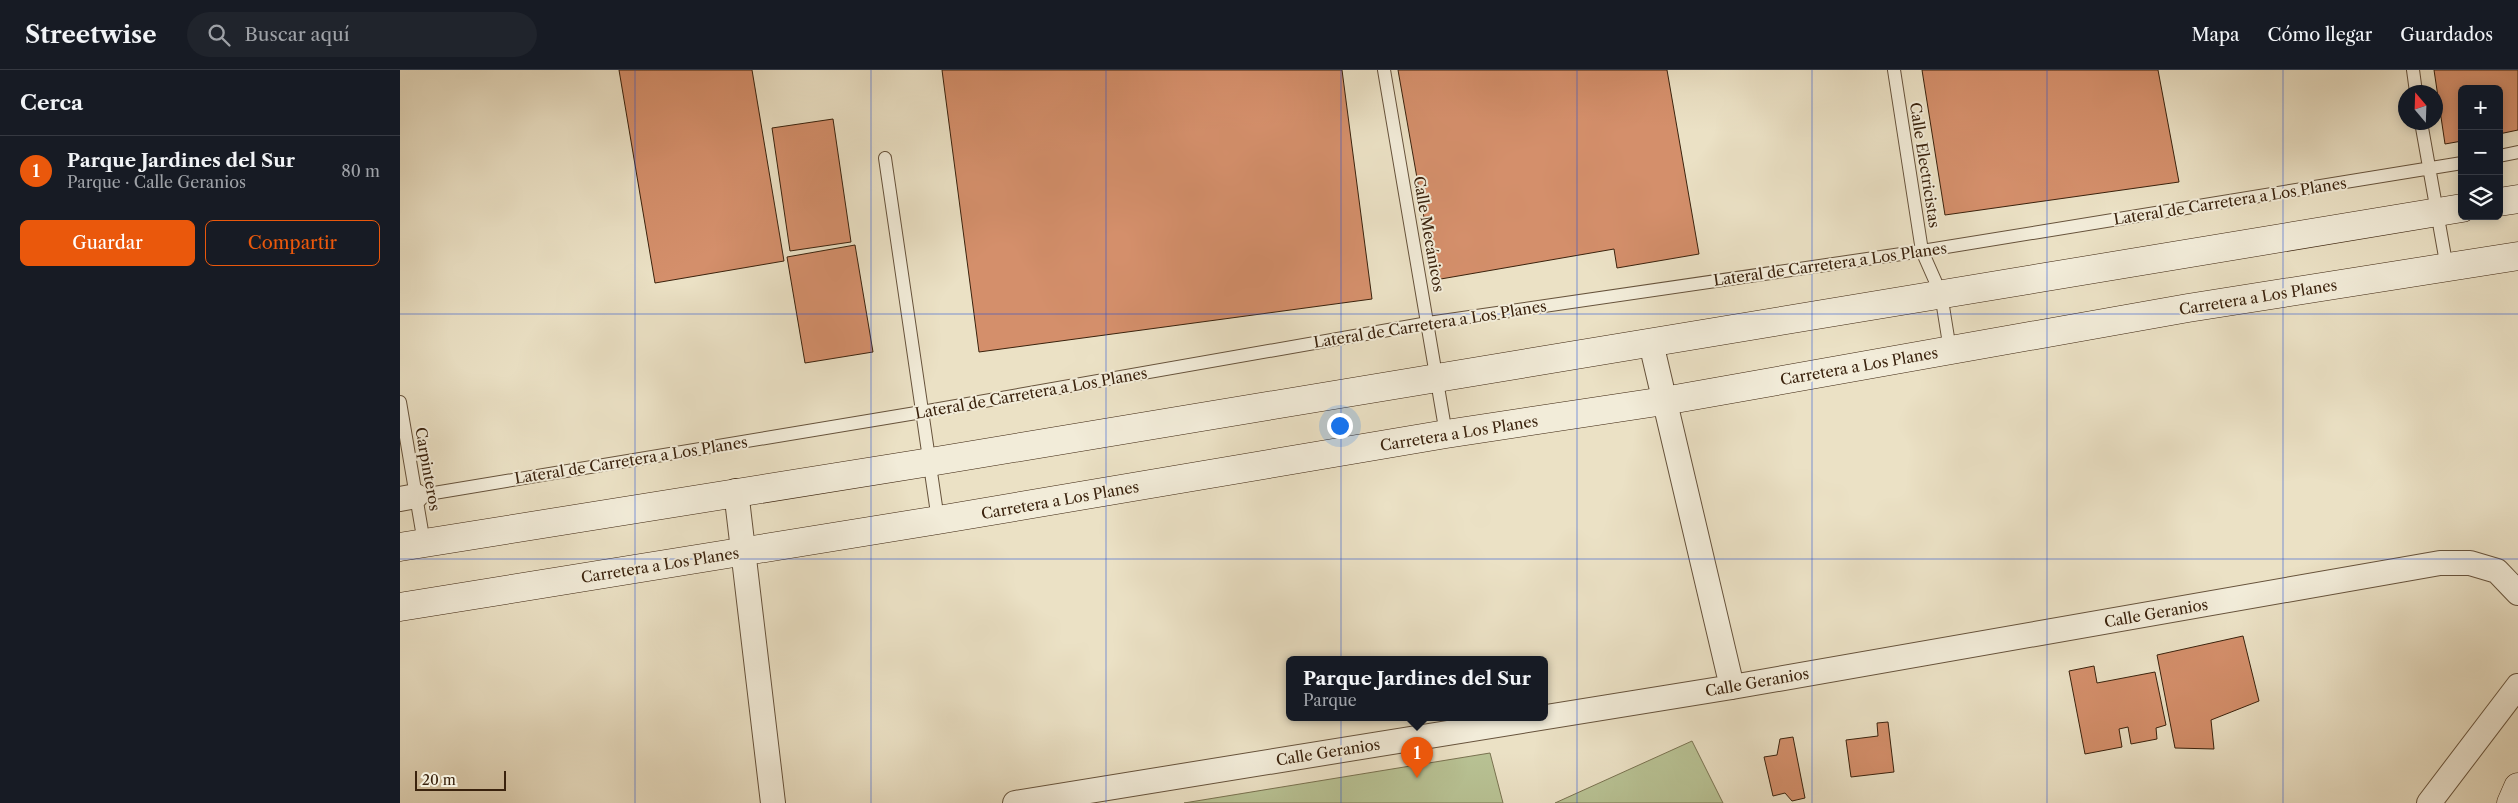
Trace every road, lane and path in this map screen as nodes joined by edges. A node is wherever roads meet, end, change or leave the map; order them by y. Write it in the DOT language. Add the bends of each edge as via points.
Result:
graph roads {
  1 [pos="1384,70"];
  2 [pos="1894,70"];
  3 [pos="2413,70"];
  4 [pos="2415,85"];
  5 [pos="2422,130"];
  6 [pos="2518,152"];
  7 [pos="2503,155"];
  8 [pos="885,158"];
  9 [pos="2458,164"];
  10 [pos="2428,169"];
  11 [pos="2518,199"];
  12 [pos="2503,201"];
  13 [pos="2449,210"];
  14 [pos="1922,251"];
  15 [pos="2518,256"];
  16 [pos="2447,268"];
  17 [pos="1941,294"];
  18 [pos="1428,323"];
  19 [pos="1651,343"];
  20 [pos="1950,350"];
  21 [pos="1437,378"];
  22 [pos="1664,400"];
  23 [pos="400,402"];
  24 [pos="922,412"];
  25 [pos="1446,434"];
  26 [pos="930,462"];
  27 [pos="736,491"];
  28 [pos="408,497"];
  29 [pos="938,520"];
  30 [pos="412,545"];
  31 [pos="743,552"];
  32 [pos="2518,592"];
  33 [pos="400,607"];
  34 [pos="2518,686"];
  35 [pos="1732,687"];
  36 [pos="1548,717"];
  37 [pos="1522,721"];
  38 [pos="2518,787"];
  39 [pos="772,803"];
  40 [pos="1015,803"];
  41 [pos="2429,803"];
  42 [pos="2511,803"];
  1 -- 18 [label="lane, Calle Mecánicos"];
  2 -- 14 [label="lane, Calle Electricistas"];
  3 -- 4 [label="lane"];
  5 -- 10 [label="lane"];
  6 -- 7 [label="lane"];
  8 -- 24 [label="lane"];
  9 -- 10 [label="lane, Lateral de Carretera a Los Planes"];
  10 -- 13 [label="lane"];
  10 -- 14 [label="lane, Lateral de Carretera a Los Planes"];
  11 -- 12 [label="main road"];
  13 -- 16 [label="lane"];
  13 -- 17 [label="main road"];
  14 -- 17 [label="lane, Calle Electricistas"];
  14 -- 18 [label="lane, Lateral de Carretera a Los Planes"];
  15 -- 16 [label="main road, Carretera a Los Planes"];
  16 -- 20 [label="main road, Carretera a Los Planes" via="2188,308"];
  17 -- 19 [label="main road"];
  17 -- 20 [label="lane, Calle Electricistas"];
  18 -- 21 [label="lane, Calle Mecánicos"];
  18 -- 24 [label="lane, Lateral de Carretera a Los Planes"];
  19 -- 21 [label="main road"];
  19 -- 22 [label="street"];
  20 -- 22 [label="main road, Carretera a Los Planes"];
  21 -- 25 [label="lane, Calle Mecánicos"];
  21 -- 26 [label="main road"];
  22 -- 25 [label="main road, Carretera a Los Planes"];
  22 -- 35 [label="street"];
  23 -- 28 [label="lane, Carpinteros"];
  24 -- 26 [label="lane"];
  24 -- 28 [label="lane, Lateral de Carretera a Los Planes"];
  25 -- 29 [label="main road, Carretera a Los Planes"];
  26 -- 27 [label="main road"];
  26 -- 29 [label="lane"];
  27 -- 30 [label="main road"];
  27 -- 31 [label="street"];
  28 -- 30 [label="lane, Carpinteros"];
  29 -- 31 [label="main road, Carretera a Los Planes"];
  31 -- 33 [label="main road, Carretera a Los Planes"];
  31 -- 39 [label="street"];
  32 -- 35 [label="street, Calle Geranios" via="2497,571 2470,563 2440,563"];
  34 -- 41 [label="street"];
  35 -- 36 [label="street, Calle Geranios"];
  37 -- 40 [label="street, Calle Geranios"];
  38 -- 42 [label="main road"];
}
